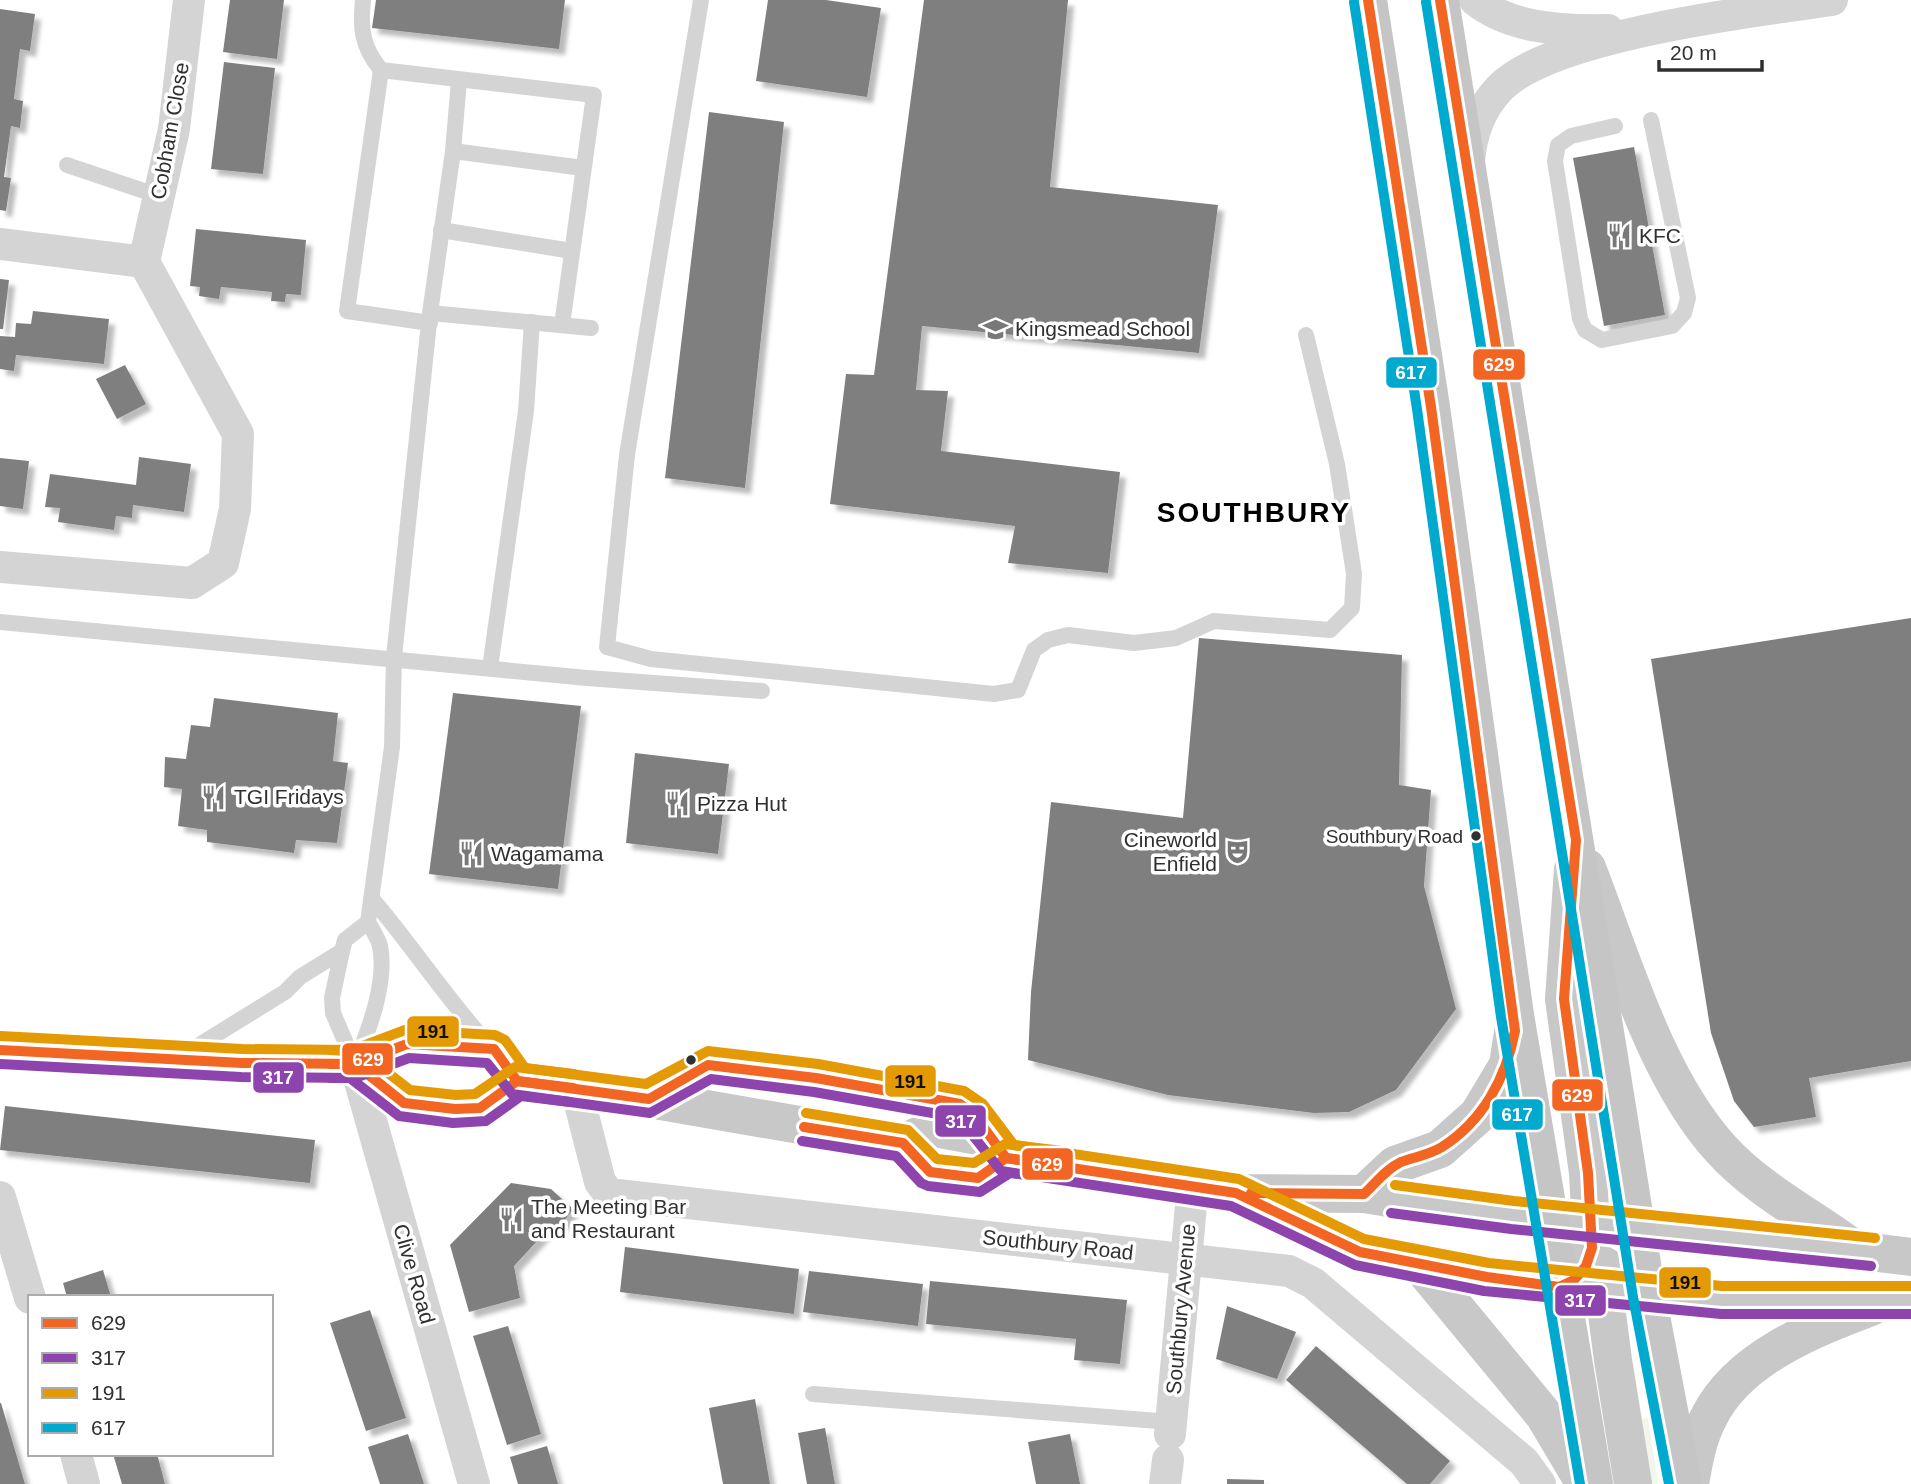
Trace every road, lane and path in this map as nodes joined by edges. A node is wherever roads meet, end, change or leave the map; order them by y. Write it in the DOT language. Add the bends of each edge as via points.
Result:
graph roads {
  1 [pos="189,0"];
  2 [pos="363,0"];
  3 [pos="701,0"];
  4 [pos="1368,0"];
  5 [pos="1440,0"];
  6 [pos="1475,0"];
  7 [pos="1832,0"];
  8 [pos="1783,4"];
  9 [pos="1655,29"];
  10 [pos="381,70"];
  11 [pos="459,81"];
  12 [pos="1651,120"];
  13 [pos="1615,126"];
  14 [pos="453,151"];
  15 [pos="67,165"];
  16 [pos="583,168"];
  17 [pos="1468,169"];
  18 [pos="159,196"];
  19 [pos="440,230"];
  20 [pos="0,244"];
  21 [pos="572,251"];
  22 [pos="144,262"];
  23 [pos="430,318"];
  24 [pos="532,321"];
  25 [pos="562,325"];
  26 [pos="591,328"];
  27 [pos="1306,335"];
  28 [pos="0,567"];
  29 [pos="0,622"];
  30 [pos="394,657"];
  31 [pos="490,668"];
  32 [pos="762,691"];
  33 [pos="1576,840"];
  34 [pos="373,900"];
  35 [pos="368,922"];
  36 [pos="342,951"];
  37 [pos="1515,1015"];
  38 [pos="494,1049"];
  39 [pos="0,1050"];
  40 [pos="176,1060"];
  41 [pos="355,1064"];
  42 [pos="517,1082"];
  43 [pos="576,1088"];
  44 [pos="649,1099"];
  45 [pos="1000,1148"];
  46 [pos="1193,1184"];
  47 [pos="1236,1193"];
  48 [pos="1364,1194"];
  49 [pos="0,1197"];
  50 [pos="1549,1221"];
  51 [pos="1592,1226"];
  52 [pos="1637,1229"];
  53 [pos="1856,1250"];
  54 [pos="1911,1257"];
  55 [pos="1186,1258"];
  56 [pos="1420,1265"];
  57 [pos="1559,1287"];
  58 [pos="1604,1291"];
  59 [pos="29,1295"];
  60 [pos="1647,1295"];
  61 [pos="1900,1301"];
  62 [pos="813,1394"];
  63 [pos="1168,1450"];
  64 [pos="77,1456"];
  65 [pos="84,1484"];
  66 [pos="474,1484"];
  67 [pos="1540,1484"];
  68 [pos="1585,1484"];
  69 [pos="1594,1484"];
  70 [pos="1633,1484"];
  71 [pos="1683,1484"];
  72 [pos="1690,1484"];
  1 -- 18 [label="street, Cobham Close" via="174,129"];
  2 -- 10 [label="lane" via="362,37"];
  3 -- 27 [label="lane" via="627,456 607,647 651,659 994,694 1018,690 1034,650 1068,635 1134,643 1177,638 1214,621 1330,630 1352,608 1354,574 1337,464"];
  4 -- 37 [label="highway" via="1431,407"];
  5 -- 17 [label="highway"];
  6 -- 9 [label="street" via="1508,18 1543,27"];
  7 -- 8 [label="street"];
  8 -- 9 [label="street"];
  9 -- 17 [label="street" via="1582,47 1514,76 1487,103"];
  10 -- 11 [label="lane"];
  10 -- 23 [label="lane" via="347,311"];
  11 -- 14 [label="lane"];
  11 -- 16 [label="lane" via="594,95"];
  12 -- 13 [label="lane" via="1688,298 1684,313 1672,326 1602,340 1585,330 1580,319 1555,161 1558,145 1571,136"];
  14 -- 16 [label="lane"];
  14 -- 19 [label="lane"];
  15 -- 18 [label="lane"];
  16 -- 21 [label="lane"];
  17 -- 33 [label="highway"];
  18 -- 22 [label="street, Cobham Close"];
  19 -- 21 [label="lane"];
  19 -- 23 [label="lane"];
  20 -- 22 [label="street"];
  21 -- 25 [label="lane"];
  22 -- 28 [label="street" via="238,434 235,509 223,563 192,583"];
  23 -- 24 [label="lane"];
  23 -- 30 [label="lane"];
  24 -- 25 [label="lane"];
  24 -- 31 [label="lane" via="526,411"];
  25 -- 26 [label="lane"];
  29 -- 30 [label="lane"];
  30 -- 31 [label="lane"];
  30 -- 34 [label="lane" via="392,747"];
  31 -- 32 [label="lane"];
  33 -- 51 [label="main road" via="1564,999"];
  33 -- 52 [label="highway"];
  33 -- 53 [label="main road" via="1663,1060 1705,1130 1723,1152 1776,1196"];
  34 -- 35 [label="lane"];
  34 -- 38 [label="lane"];
  35 -- 36 [label="lane" via="345,940"];
  35 -- 41 [label="lane" via="380,946 380,966 375,1015"];
  36 -- 40 [label="lane"];
  36 -- 41 [label="lane" via="333,1013"];
  37 -- 48 [label="main road" via="1508,1065 1478,1115 1440,1149 1395,1165"];
  37 -- 50 [label="highway"];
  38 -- 41 [label="main road" via="407,1044"];
  38 -- 42 [label="main road"];
  39 -- 40 [label="main road"];
  40 -- 41 [label="main road"];
  41 -- 42 [label="main road" via="404,1103 480,1108"];
  41 -- 66 [label="street, Clive Road"];
  42 -- 43 [label="main road"];
  43 -- 44 [label="main road"];
  43 -- 55 [label="street, Southbury Road" via="600,1182 609,1194"];
  44 -- 45 [label="main road" via="903,1143 935,1128"];
  44 -- 45 [label="lane" via="708,1065 816,1078 960,1104 974,1113"];
  45 -- 46 [label="main road"];
  46 -- 47 [label="main road"];
  46 -- 55 [label="street, Southbury Avenue"];
  47 -- 48 [label="main road"];
  47 -- 56 [label="main road" via="1360,1252"];
  48 -- 50 [label="main road"];
  49 -- 59 [label="street"];
  50 -- 51 [label="main road"];
  50 -- 57 [label="highway"];
  51 -- 52 [label="main road"];
  51 -- 57 [label="main road" via="1586,1266 1574,1280"];
  52 -- 53 [label="main road"];
  52 -- 58 [label="main road" via="1621,1238 1609,1253"];
  52 -- 60 [label="highway"];
  53 -- 54 [label="main road"];
  55 -- 63 [label="street, Southbury Avenue"];
  55 -- 67 [label="street, Southbury Road" via="1289,1271 1313,1283 1524,1462"];
  56 -- 57 [label="main road"];
  56 -- 68 [label="main road" via="1544,1415"];
  57 -- 58 [label="main road"];
  57 -- 69 [label="highway"];
  58 -- 60 [label="main road"];
  58 -- 70 [label="main road"];
  60 -- 61 [label="main road"];
  60 -- 71 [label="highway"];
  61 -- 72 [label="main road" via="1820,1329 1748,1369 1709,1416"];
  62 -- 63 [label="lane"];
  64 -- 65 [label="street"];
}
